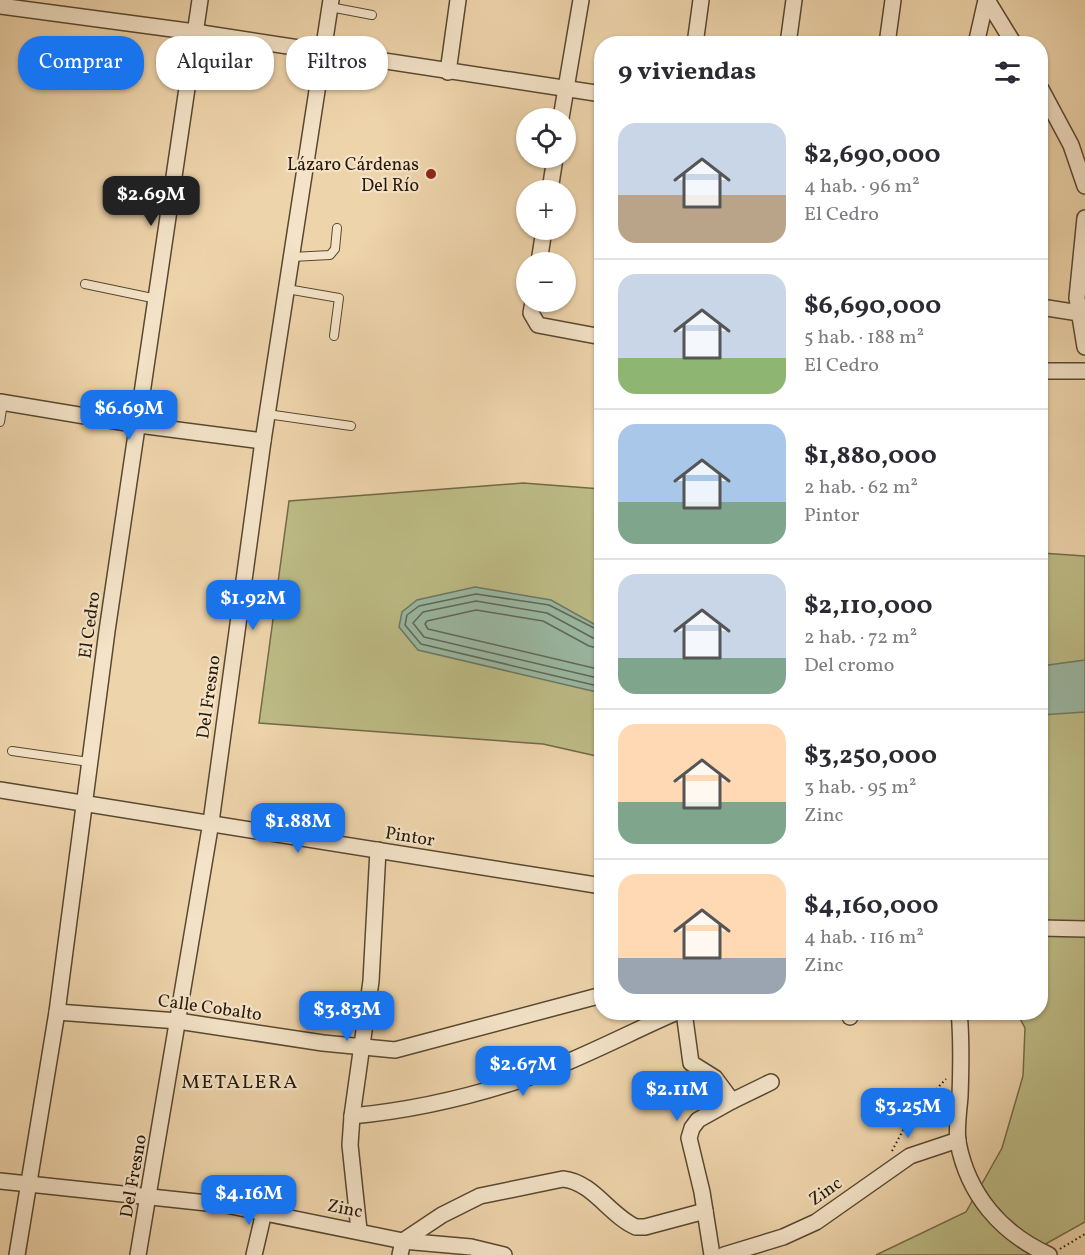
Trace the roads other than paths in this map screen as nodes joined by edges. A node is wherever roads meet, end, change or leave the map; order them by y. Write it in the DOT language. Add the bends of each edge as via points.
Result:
graph roads {
  1 [pos="200,0"];
  2 [pos="458,0"];
  3 [pos="581,0"];
  4 [pos="701,0"];
  5 [pos="795,0"];
  6 [pos="893,0"];
  7 [pos="986,0"];
  8 [pos="331,4"];
  9 [pos="0,6"];
  10 [pos="372,15"];
  11 [pos="195,32"];
  12 [pos="326,36"];
  13 [pos="696,36"];
  14 [pos="789,36"];
  15 [pos="888,36"];
  16 [pos="978,36"];
  17 [pos="1009,36"];
  18 [pos="286,47"];
  19 [pos="388,63"];
  20 [pos="448,72"];
  21 [pos="566,89"];
  22 [pos="317,90"];
  23 [pos="594,93"];
  24 [pos="1048,99"];
  25 [pos="563,108"];
  26 [pos="1078,143"];
  27 [pos="1085,186"];
  28 [pos="1085,218"];
  29 [pos="337,228"];
  30 [pos="292,256"];
  31 [pos="85,284"];
  32 [pos="287,289"];
  33 [pos="157,299"];
  34 [pos="1048,308"];
  35 [pos="531,312"];
  36 [pos="1079,313"];
  37 [pos="334,336"];
  38 [pos="594,336"];
  39 [pos="1084,340"];
  40 [pos="1048,371"];
  41 [pos="1085,371"];
  42 [pos="2,402"];
  43 [pos="267,414"];
  44 [pos="0,422"];
  45 [pos="139,426"];
  46 [pos="351,426"];
  47 [pos="262,441"];
  48 [pos="12,751"];
  49 [pos="89,762"];
  50 [pos="0,790"];
  51 [pos="84,802"];
  52 [pos="211,822"];
  53 [pos="378,850"];
  54 [pos="594,885"];
  55 [pos="1048,928"];
  56 [pos="1085,929"];
  57 [pos="594,997"];
  58 [pos="57,1012"];
  59 [pos="659,1020"];
  60 [pos="685,1020"];
  61 [pos="959,1020"];
  62 [pos="178,1021"];
  63 [pos="363,1047"];
  64 [pos="771,1082"];
  65 [pos="732,1101"];
  66 [pos="352,1116"];
  67 [pos="958,1140"];
  68 [pos="0,1181"];
  69 [pos="28,1186"];
  70 [pos="149,1197"];
  71 [pos="705,1211"];
  72 [pos="264,1212"];
  73 [pos="359,1230"];
  74 [pos="401,1248"];
  75 [pos="17,1255"];
  76 [pos="138,1255"];
  77 [pos="254,1255"];
  78 [pos="504,1255"];
  79 [pos="712,1255"];
  80 [pos="724,1255"];
  81 [pos="1049,1255"];
  1 -- 11 [label="street, El Cedro"];
  2 -- 20 [label="street"];
  3 -- 21 [label="street"];
  4 -- 13 [label="street"];
  5 -- 14 [label="street"];
  6 -- 15 [label="street"];
  7 -- 16 [label="street"];
  7 -- 17 [label="street"];
  8 -- 10 [label="lane"];
  8 -- 12 [label="street, Del Fresno"];
  9 -- 11 [label="street"];
  11 -- 18 [label="street"];
  11 -- 33 [label="street, El Cedro"];
  19 -- 20 [label="street"];
  20 -- 21 [label="street"];
  21 -- 23 [label="street"];
  21 -- 25 [label="street"];
  22 -- 30 [label="street, Del Fresno"];
  24 -- 26 [label="street"];
  26 -- 27 [label="street"];
  28 -- 36 [label="street"];
  29 -- 30 [label="lane" via="335,249 330,255"];
  30 -- 32 [label="street, Del Fresno"];
  31 -- 33 [label="lane"];
  32 -- 37 [label="lane" via="339,298"];
  32 -- 43 [label="street, Del Fresno"];
  33 -- 45 [label="street, El Cedro"];
  34 -- 36 [label="street"];
  35 -- 38 [label="street" via="538,325"];
  36 -- 39 [label="street"];
  40 -- 41 [label="street"];
  42 -- 44 [label="lane"];
  42 -- 45 [label="street"];
  43 -- 46 [label="lane"];
  43 -- 47 [label="street, Del Fresno"];
  45 -- 47 [label="street"];
  45 -- 49 [label="street, El Cedro"];
  47 -- 52 [label="street, Del Fresno"];
  48 -- 49 [label="lane"];
  49 -- 51 [label="street, El Cedro"];
  50 -- 51 [label="street, Pintor"];
  51 -- 52 [label="street, Pintor"];
  51 -- 58 [label="street, El Cedro"];
  52 -- 53 [label="street, Pintor"];
  52 -- 62 [label="street, Del Fresno"];
  53 -- 54 [label="street, Pintor"];
  53 -- 63 [label="street"];
  55 -- 56 [label="street"];
  57 -- 63 [label="street, Calle Cobalto" via="406,1048"];
  58 -- 62 [label="street, Calle Cobalto"];
  58 -- 69 [label="street, El Cedro"];
  59 -- 66 [label="street" via="507,1085 420,1108"];
  60 -- 65 [label="street" via="691,1063 715,1078"];
  61 -- 67 [label="street" via="962,1062"];
  62 -- 63 [label="street, Calle Cobalto"];
  62 -- 70 [label="street, Del Fresno"];
  63 -- 66 [label="street"];
  64 -- 65 [label="street"];
  65 -- 71 [label="street" via="708,1112 692,1128 689,1138"];
  66 -- 73 [label="street" via="350,1145"];
  67 -- 80 [label="street, Zinc" via="910,1156 816,1222"];
  67 -- 81 [label="street" via="969,1176 986,1208 1008,1231"];
  68 -- 69 [label="street, Zinc"];
  69 -- 70 [label="street, Zinc"];
  69 -- 75 [label="street, El Cedro"];
  70 -- 72 [label="street, Zinc"];
  70 -- 76 [label="street, Del Fresno"];
  71 -- 74 [label="street" via="636,1227 584,1187 564,1179 480,1196 442,1215"];
  71 -- 79 [label="street"];
  72 -- 73 [label="street, Zinc"];
  72 -- 77 [label="street"];
  73 -- 74 [label="street, Zinc"];
  74 -- 78 [label="street, Zinc" via="471,1247"];
}
